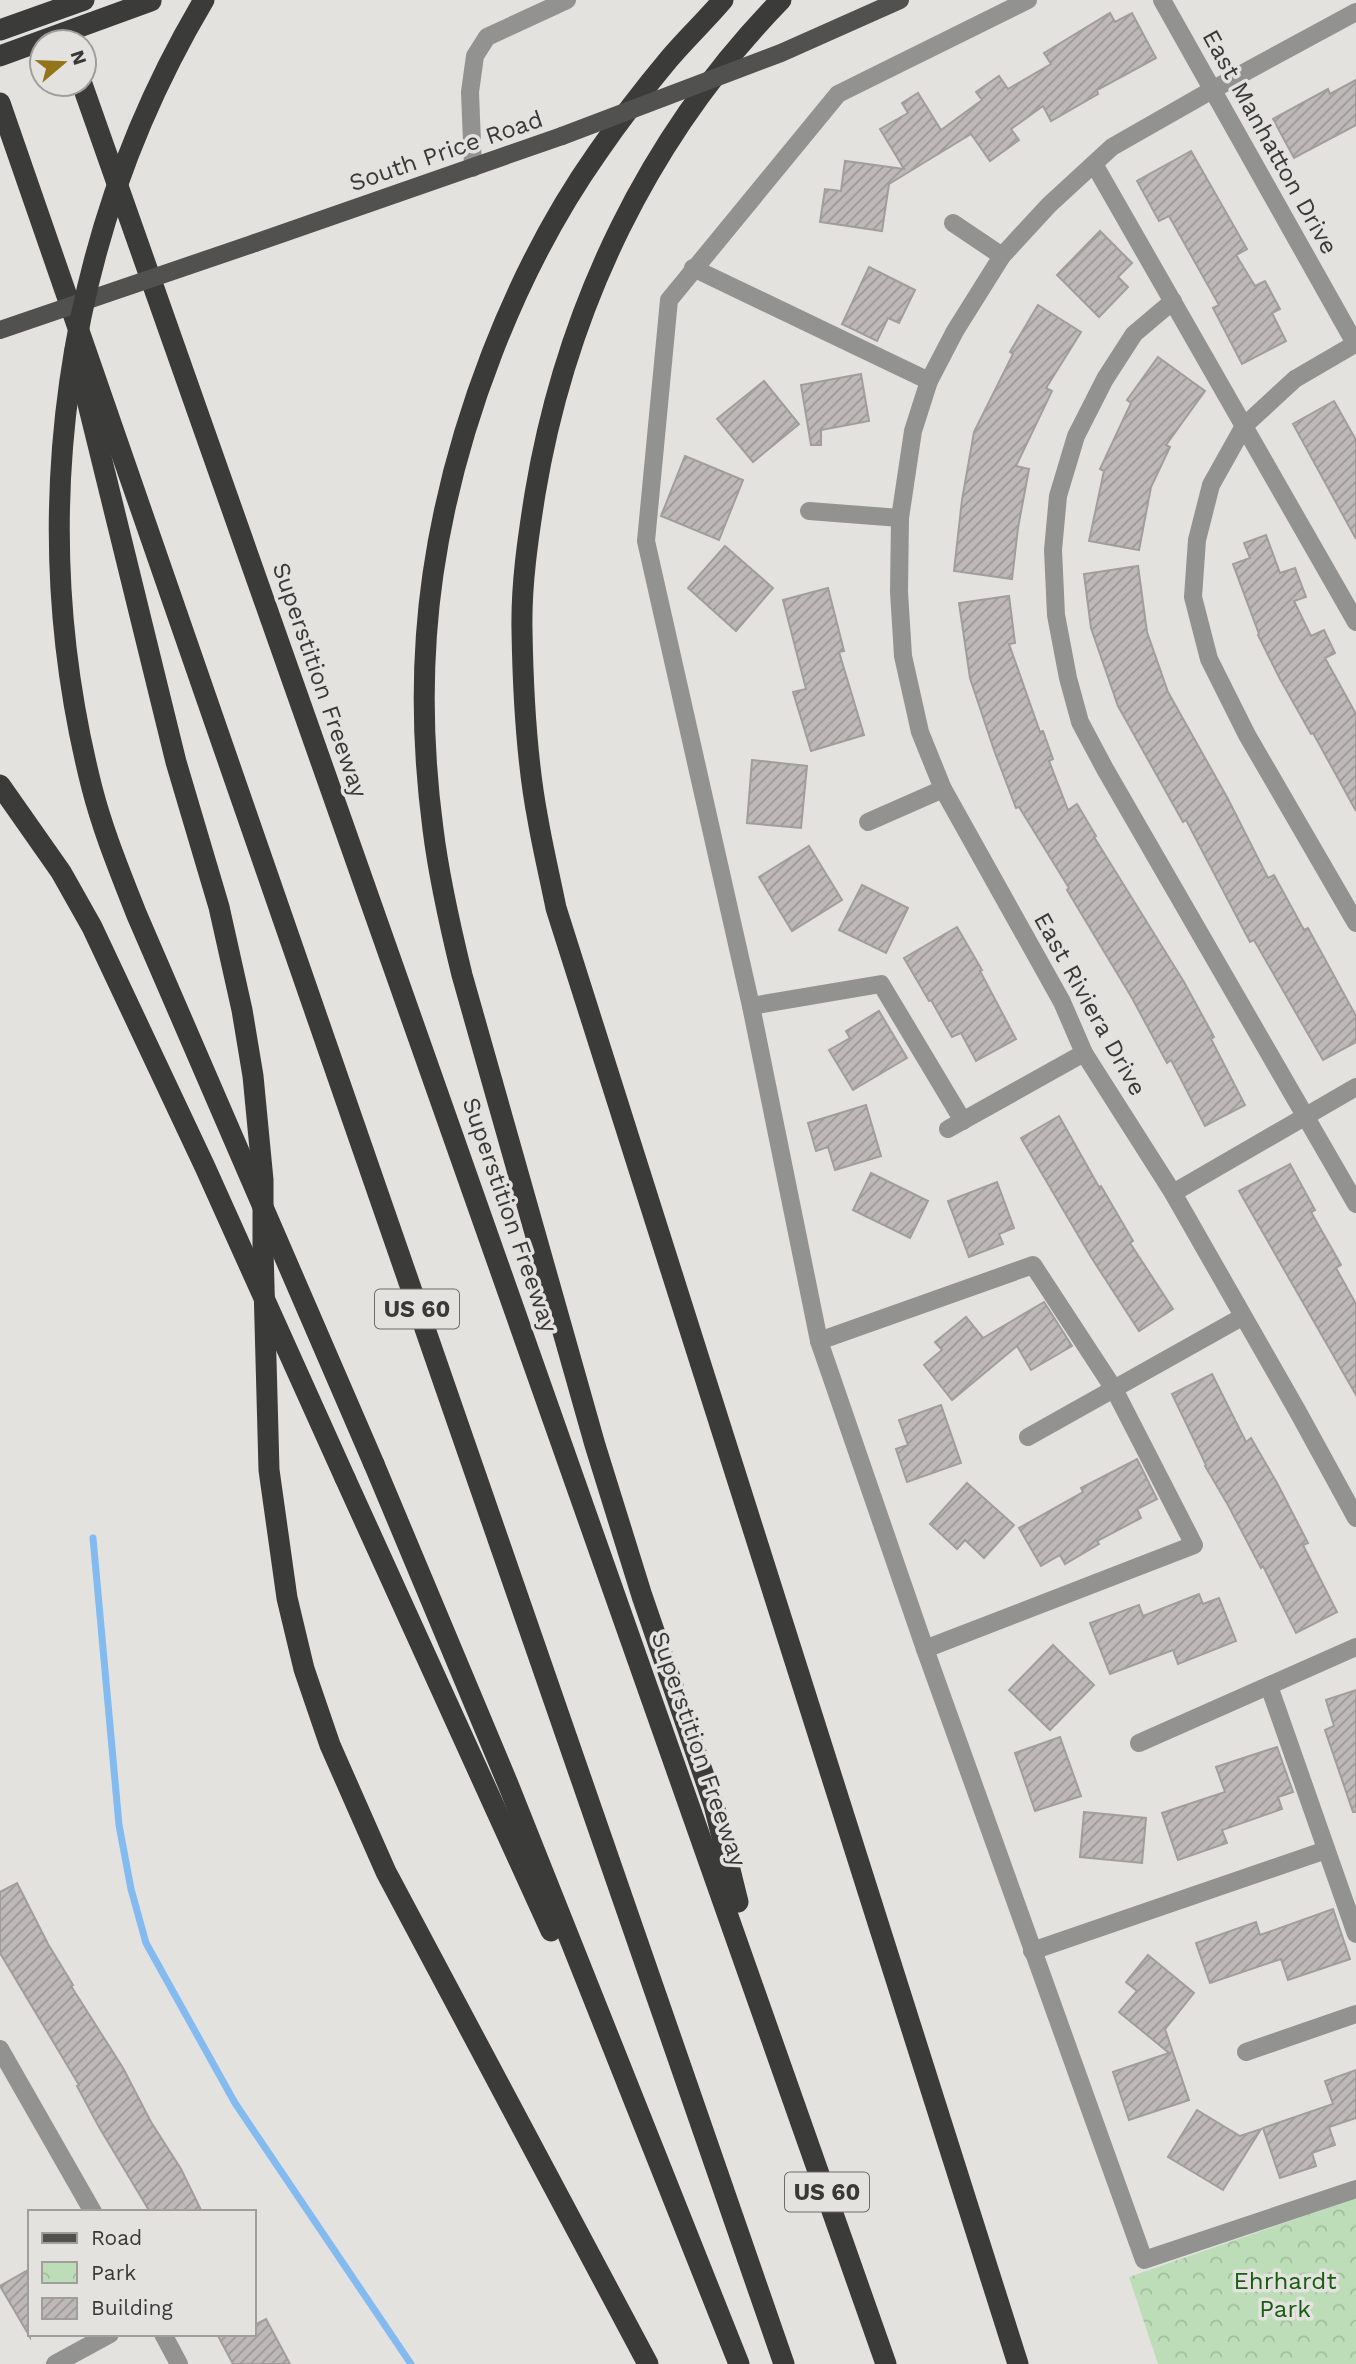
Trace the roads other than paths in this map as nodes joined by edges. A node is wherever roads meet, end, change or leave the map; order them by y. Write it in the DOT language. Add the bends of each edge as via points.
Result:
graph roads {
  1 [pos="54,0"];
  2 [pos="60,0"];
  3 [pos="83,0"];
  4 [pos="204,0"];
  5 [pos="567,0"];
  6 [pos="723,0"];
  7 [pos="781,0"];
  8 [pos="901,0"];
  9 [pos="1028,0"];
  10 [pos="1162,0"];
  11 [pos="152,1"];
  12 [pos="1356,12"];
  13 [pos="65,28"];
  14 [pos="67,28"];
  15 [pos="0,30"];
  16 [pos="0,56"];
  17 [pos="1212,90"];
  18 [pos="87,98"];
  19 [pos="0,103"];
  20 [pos="1094,164"];
  21 [pos="473,168"];
  22 [pos="953,223"];
  23 [pos="54,254"];
  24 [pos="1002,256"];
  25 [pos="693,268"];
  26 [pos="1173,301"];
  27 [pos="0,330"];
  28 [pos="1356,344"];
  29 [pos="929,382"];
  30 [pos="1244,426"];
  31 [pos="809,511"];
  32 [pos="900,518"];
  33 [pos="1356,622"];
  34 [pos="0,785"];
  35 [pos="943,789"];
  36 [pos="868,822"];
  37 [pos="1356,923"];
  38 [pos="751,1006"];
  39 [pos="1084,1053"];
  40 [pos="1356,1087"];
  41 [pos="1306,1116"];
  42 [pos="1173,1193"];
  43 [pos="1356,1203"];
  44 [pos="1242,1317"];
  45 [pos="819,1341"];
  46 [pos="1114,1389"];
  47 [pos="1028,1437"];
  48 [pos="1356,1518"];
  49 [pos="1356,1647"];
  50 [pos="925,1649"];
  51 [pos="1269,1686"];
  52 [pos="1139,1744"];
  53 [pos="1326,1850"];
  54 [pos="1356,1934"];
  55 [pos="1032,1951"];
  56 [pos="1356,2014"];
  57 [pos="767,2020"];
  58 [pos="0,2050"];
  59 [pos="1245,2052"];
  60 [pos="665,2181"];
  61 [pos="1356,2189"];
  62 [pos="92,2210"];
  63 [pos="106,2336"];
  64 [pos="164,2336"];
  65 [pos="55,2364"];
  66 [pos="179,2364"];
  67 [pos="648,2364"];
  68 [pos="739,2364"];
  69 [pos="784,2364"];
  70 [pos="886,2364"];
  71 [pos="1018,2364"];
  1 -- 13 [label="highway"];
  2 -- 14 [label="highway"];
  3 -- 15 [label="highway, bridge"];
  4 -- 60 [label="highway, bridge" via="185,32 122,174 89,277 66,405 58,547 70,669 92,789 136,913 508,1784"];
  5 -- 21 [label="street" via="486,37 475,57 471,92"];
  6 -- 57 [label="highway" via="670,58 597,153 520,286 469,420 448,500 433,574 426,716 433,828 462,975 595,1445 714,1805"];
  7 -- 71 [label="highway" via="695,100 621,224 585,302 559,381 527,543 522,628 525,715 537,817 556,908"];
  8 -- 21 [label="main road, South Price Road, bridge" via="769,58"];
  9 -- 25 [label="street" via="838,94"];
  10 -- 17 [label="street, East Manhatton Drive"];
  11 -- 16 [label="highway, bridge"];
  12 -- 17 [label="street, East Riviera Drive"];
  17 -- 20 [label="street, East Riviera Drive" via="1112,147"];
  17 -- 28 [label="street, East Manhatton Drive"];
  18 -- 57 [label="highway, Superstition Freeway / US 60"];
  19 -- 23 [label="highway, US 60"];
  20 -- 24 [label="street, East Riviera Drive"];
  20 -- 26 [label="street"];
  21 -- 27 [label="main road, South Price Road, bridge"];
  22 -- 24 [label="street"];
  23 -- 67 [label="highway" via="92,428 242,1010 263,1180 269,1470 283,1576 304,1670 330,1745 386,1872"];
  23 -- 69 [label="highway, US 60"];
  24 -- 29 [label="street, East Riviera Drive"];
  25 -- 29 [label="street"];
  25 -- 38 [label="street" via="669,300 646,541"];
  26 -- 30 [label="street"];
  26 -- 41 [label="street" via="1133,334 1076,436 1058,496 1053,551 1056,615 1080,722"];
  28 -- 30 [label="street" via="1294,379"];
  29 -- 32 [label="street, East Riviera Drive" via="913,431"];
  30 -- 33 [label="street"];
  30 -- 37 [label="street" via="1210,485 1197,540 1194,597 1209,659 1247,735"];
  31 -- 32 [label="street"];
  32 -- 35 [label="street, East Riviera Drive" via="903,656 920,732"];
  34 -- 60 [label="highway, bridge" via="61,872 92,927"];
  35 -- 36 [label="street"];
  35 -- 39 [label="street, East Riviera Drive" via="1062,1002"];
  38 -- 39 [label="street" via="881,984 956,1125"];
  38 -- 45 [label="street"];
  39 -- 42 [label="street, East Riviera Drive"];
  40 -- 41 [label="street"];
  41 -- 42 [label="street"];
  41 -- 43 [label="street"];
  42 -- 44 [label="street, East Riviera Drive"];
  44 -- 46 [label="street"];
  44 -- 48 [label="street, East Riviera Drive"];
  45 -- 46 [label="street" via="1033,1265"];
  45 -- 50 [label="street"];
  46 -- 47 [label="street"];
  46 -- 50 [label="street" via="1194,1545"];
  49 -- 51 [label="street"];
  50 -- 55 [label="street"];
  51 -- 52 [label="street"];
  51 -- 53 [label="street"];
  53 -- 54 [label="street"];
  53 -- 55 [label="street"];
  55 -- 61 [label="street" via="1144,2260"];
  56 -- 59 [label="street"];
  57 -- 70 [label="highway, Superstition Freeway / US 60"];
  58 -- 62 [label="street"];
  60 -- 68 [label="highway"];
  63 -- 65 [label="street"];
  64 -- 66 [label="street"];
}
